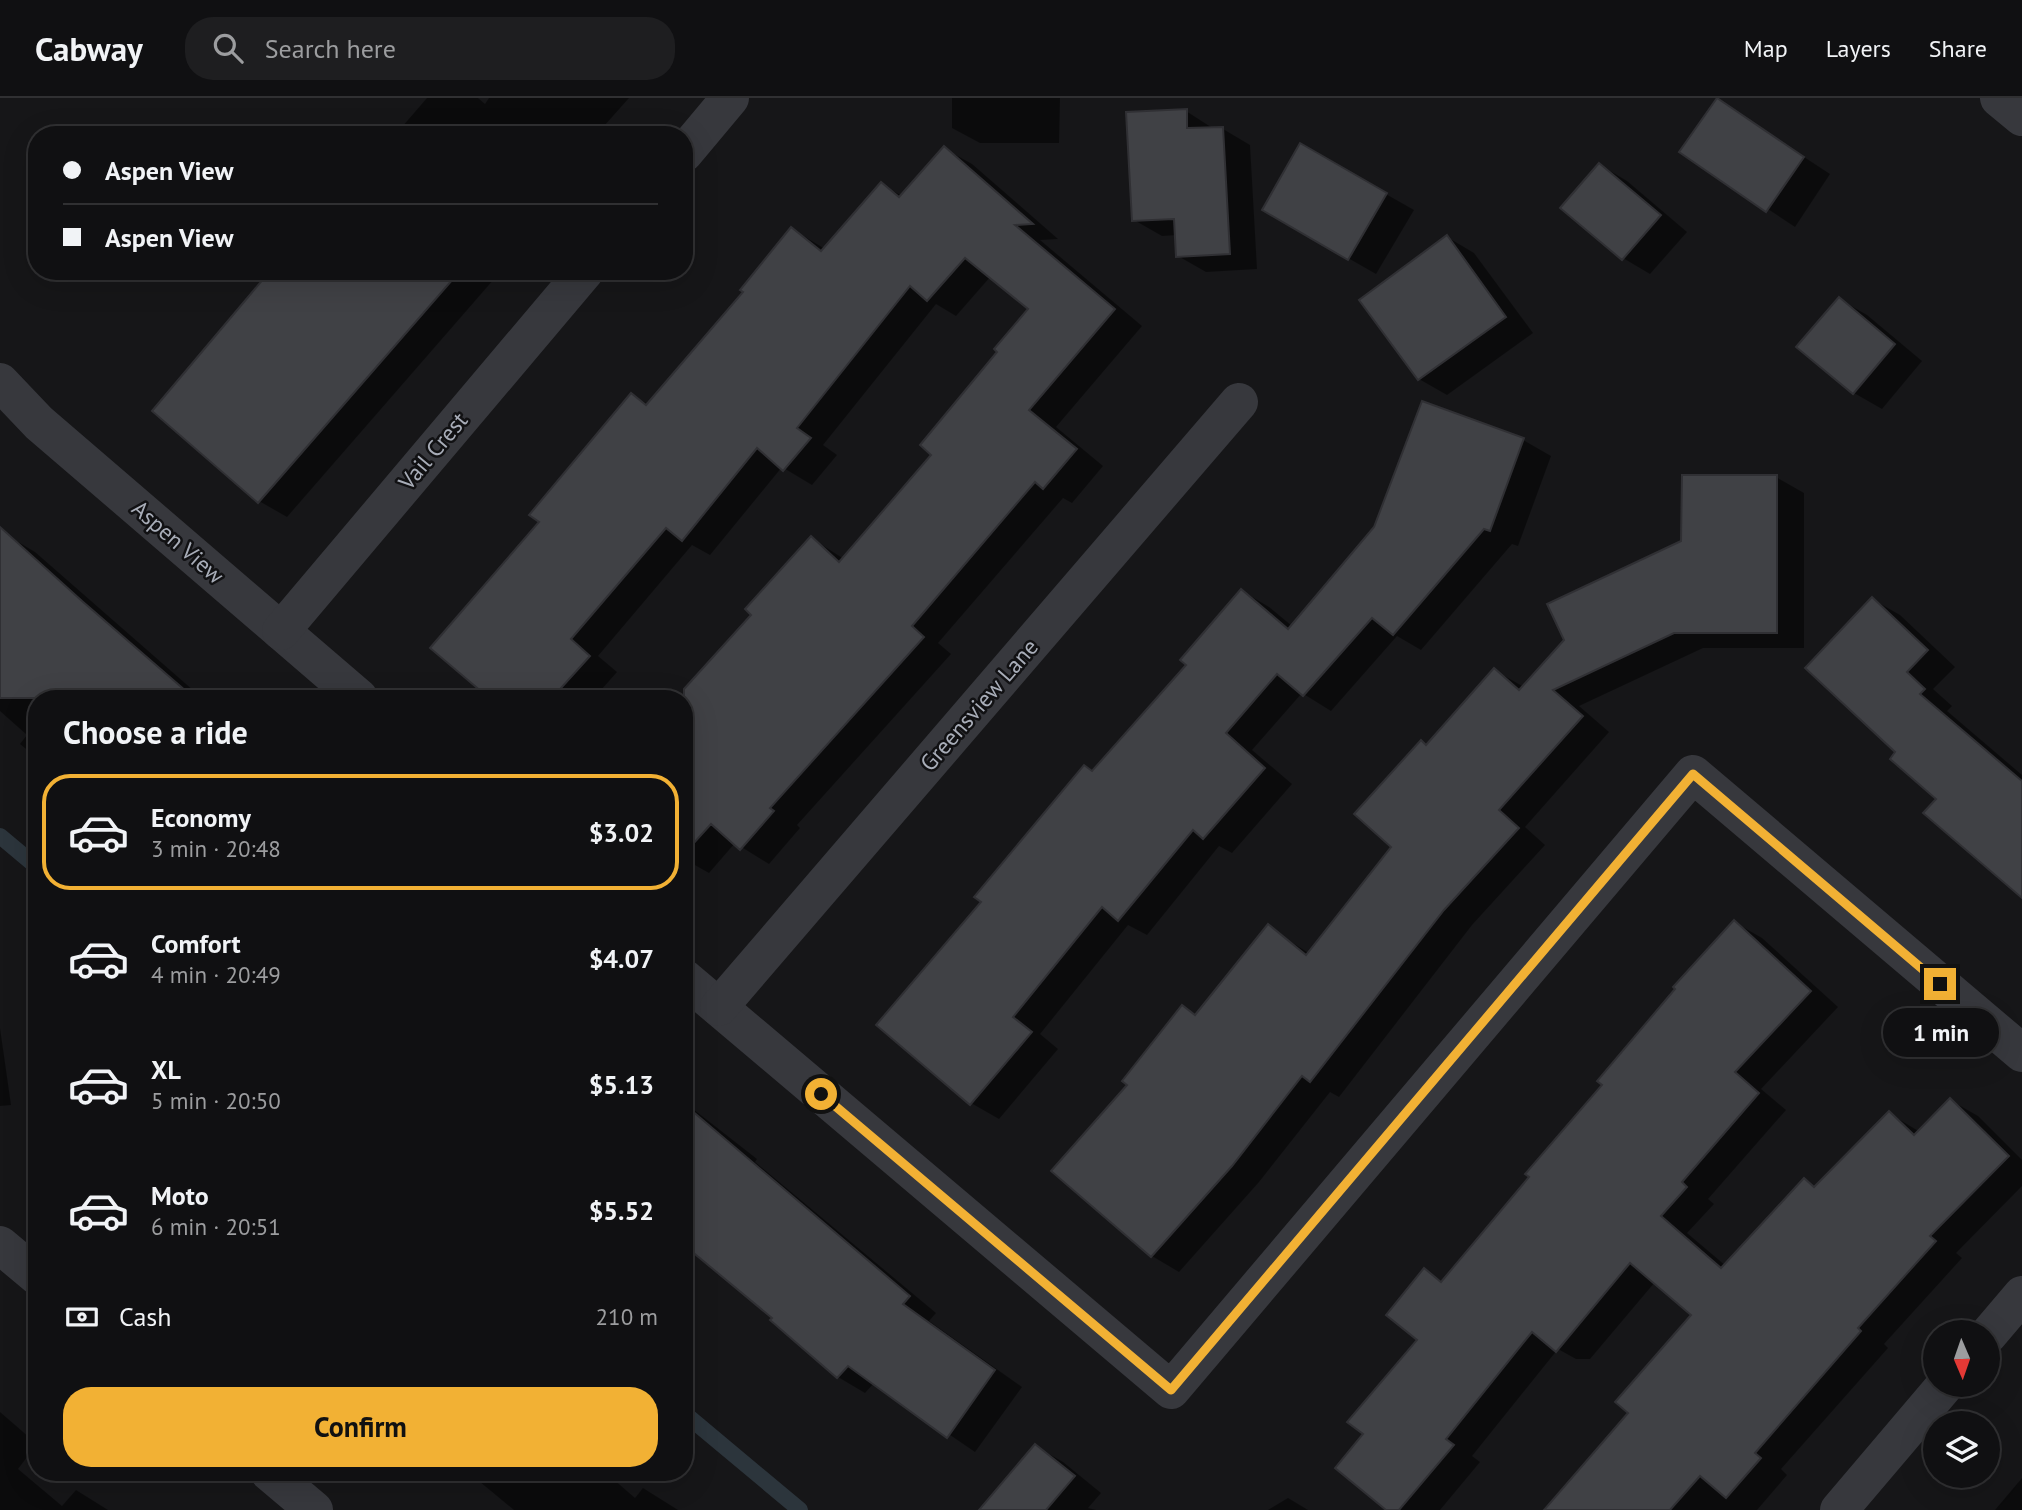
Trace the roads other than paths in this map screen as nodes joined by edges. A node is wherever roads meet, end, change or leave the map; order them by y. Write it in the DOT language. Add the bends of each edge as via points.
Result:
graph roads {
  1 [pos="730,98"];
  2 [pos="1999,98"];
  3 [pos="2022,117"];
  4 [pos="693,142"];
  5 [pos="577,280"];
  6 [pos="0,382"];
  7 [pos="1239,402"];
  8 [pos="282,631"];
  9 [pos="350,690"];
  10 [pos="693,985"];
  11 [pos="719,1007"];
  12 [pos="2022,1054"];
  13 [pos="0,1245"];
  14 [pos="28,1268"];
  15 [pos="2022,1295"];
  16 [pos="2000,1321"];
  17 [pos="1935,1397"];
  18 [pos="280,1481"];
  19 [pos="314,1510"];
  20 [pos="1839,1510"];
  1 -- 4 [label="street"];
  2 -- 3 [label="street"];
  5 -- 8 [label="street, Vail Crest"];
  6 -- 8 [label="street, Aspen View" via="40,423"];
  7 -- 11 [label="street, Greensview Lane"];
  8 -- 9 [label="street, Aspen View"];
  10 -- 11 [label="street"];
  11 -- 12 [label="street" via="1171,1390 1693,774"];
  13 -- 14 [label="street"];
  15 -- 16 [label="street"];
  17 -- 20 [label="street"];
  18 -- 19 [label="street"];
}
